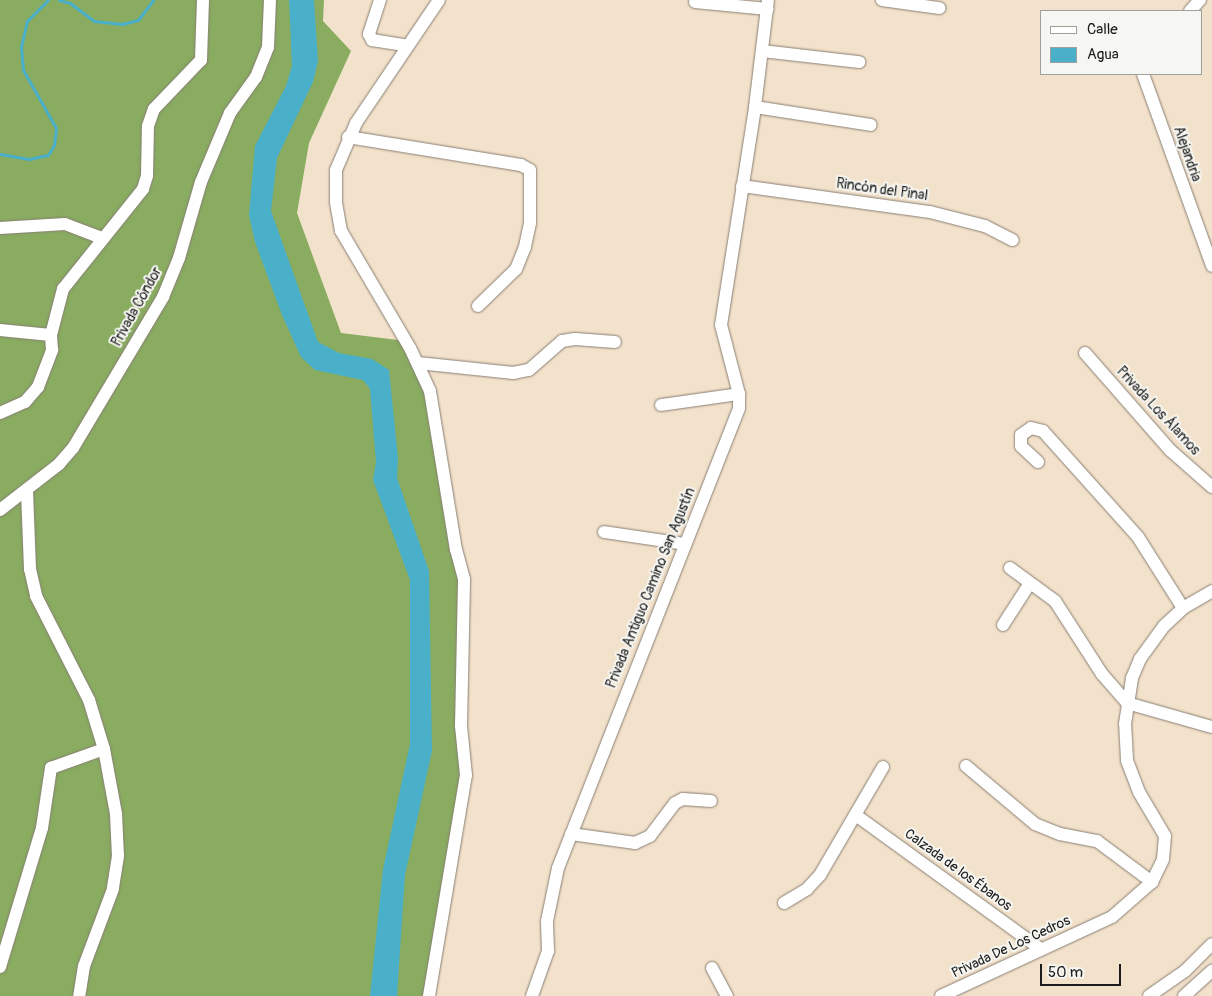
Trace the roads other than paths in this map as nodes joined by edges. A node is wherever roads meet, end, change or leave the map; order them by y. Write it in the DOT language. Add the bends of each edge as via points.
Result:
graph roads {
  1 [pos="203,0"];
  2 [pos="270,0"];
  3 [pos="380,0"];
  4 [pos="440,0"];
  5 [pos="882,0"];
  6 [pos="1200,0"];
  7 [pos="695,2"];
  8 [pos="768,5"];
  9 [pos="939,8"];
  10 [pos="1191,10"];
  11 [pos="408,46"];
  12 [pos="762,51"];
  13 [pos="859,62"];
  14 [pos="1143,75"];
  15 [pos="755,107"];
  16 [pos="871,125"];
  17 [pos="348,137"];
  18 [pos="742,186"];
  19 [pos="0,228"];
  20 [pos="102,238"];
  21 [pos="1013,240"];
  22 [pos="1212,266"];
  23 [pos="478,306"];
  24 [pos="0,330"];
  25 [pos="51,335"];
  26 [pos="615,342"];
  27 [pos="1085,353"];
  28 [pos="418,363"];
  29 [pos="739,394"];
  30 [pos="661,405"];
  31 [pos="0,413"];
  32 [pos="1038,462"];
  33 [pos="1212,487"];
  34 [pos="27,491"];
  35 [pos="0,510"];
  36 [pos="604,532"];
  37 [pos="685,544"];
  38 [pos="1010,568"];
  39 [pos="1030,583"];
  40 [pos="1212,591"];
  41 [pos="1183,608"];
  42 [pos="1003,624"];
  43 [pos="1127,703"];
  44 [pos="1212,727"];
  45 [pos="104,749"];
  46 [pos="966,766"];
  47 [pos="883,767"];
  48 [pos="711,801"];
  49 [pos="857,816"];
  50 [pos="571,834"];
  51 [pos="1152,882"];
  52 [pos="784,903"];
  53 [pos="1212,944"];
  54 [pos="1040,949"];
  55 [pos="0,967"];
  56 [pos="712,968"];
  57 [pos="1212,971"];
  58 [pos="79,996"];
  59 [pos="429,996"];
  60 [pos="532,996"];
  61 [pos="728,996"];
  62 [pos="941,996"];
  63 [pos="1150,996"];
  64 [pos="1184,996"];
  1 -- 20 [label="street" via="201,60 154,109 148,126 147,176 143,189"];
  2 -- 34 [label="street, Privada Cóndor" via="268,47 256,76 230,113 201,182 180,258 163,297 72,448 60,464"];
  3 -- 11 [label="street" via="369,34 372,40"];
  4 -- 11 [label="street"];
  5 -- 9 [label="street"];
  6 -- 10 [label="street"];
  7 -- 8 [label="street"];
  8 -- 12 [label="street, Privada Antiguo Camino San Agustín"];
  11 -- 17 [label="street"];
  12 -- 13 [label="street"];
  12 -- 15 [label="street, Privada Antiguo Camino San Agustín"];
  14 -- 22 [label="street, Alejandria"];
  15 -- 16 [label="street"];
  15 -- 18 [label="street, Privada Antiguo Camino San Agustín"];
  17 -- 23 [label="street" via="521,165 530,170 530,224 525,248 516,269"];
  17 -- 28 [label="street" via="336,170 336,202 341,231"];
  18 -- 21 [label="street, Rincón del Pinal" via="930,212 985,226"];
  18 -- 29 [label="street, Privada Antiguo Camino San Agustín" via="721,325"];
  19 -- 20 [label="street" via="65,224"];
  20 -- 25 [label="street" via="62,290"];
  24 -- 25 [label="street"];
  25 -- 31 [label="street" via="52,350 38,387 25,402"];
  26 -- 28 [label="street" via="575,338 562,341 529,370 513,373"];
  27 -- 33 [label="street, Privada Los Álamos" via="1170,450"];
  28 -- 59 [label="street" via="430,391 456,550 464,579 461,726 466,775"];
  29 -- 30 [label="street"];
  29 -- 37 [label="street, Privada Antiguo Camino San Agustín" via="738,408 720,460"];
  32 -- 41 [label="street" via="1021,446 1021,435 1031,428 1044,431 1138,537"];
  34 -- 35 [label="street, Privada Cóndor"];
  34 -- 45 [label="street" via="30,569 36,596 89,700"];
  36 -- 37 [label="street"];
  37 -- 50 [label="street, Privada Antiguo Camino San Agustín"];
  38 -- 39 [label="street"];
  39 -- 42 [label="street"];
  39 -- 43 [label="street" via="1055,601 1102,674"];
  40 -- 41 [label="street"];
  41 -- 43 [label="street" via="1164,626 1140,659"];
  43 -- 44 [label="street"];
  43 -- 51 [label="street" via="1124,741 1131,776 1165,836 1163,859"];
  45 -- 55 [label="street" via="51,768 42,828"];
  45 -- 58 [label="street" via="116,814 118,856 113,889 84,966"];
  46 -- 51 [label="street" via="1040,827 1097,842"];
  47 -- 49 [label="street"];
  48 -- 50 [label="street" via="683,800 676,803 650,836 635,844"];
  49 -- 52 [label="street" via="820,875 807,889"];
  49 -- 54 [label="street, Calzada de los Ébanos"];
  50 -- 60 [label="street, Privada Antiguo Camino San Agustín" via="550,901 548,951"];
  51 -- 54 [label="street, Privada De Los Cedros" via="1124,909"];
  53 -- 63 [label="street" via="1185,971"];
  54 -- 62 [label="street, Privada De Los Cedros"];
  56 -- 61 [label="street"];
  57 -- 64 [label="street"];
}
